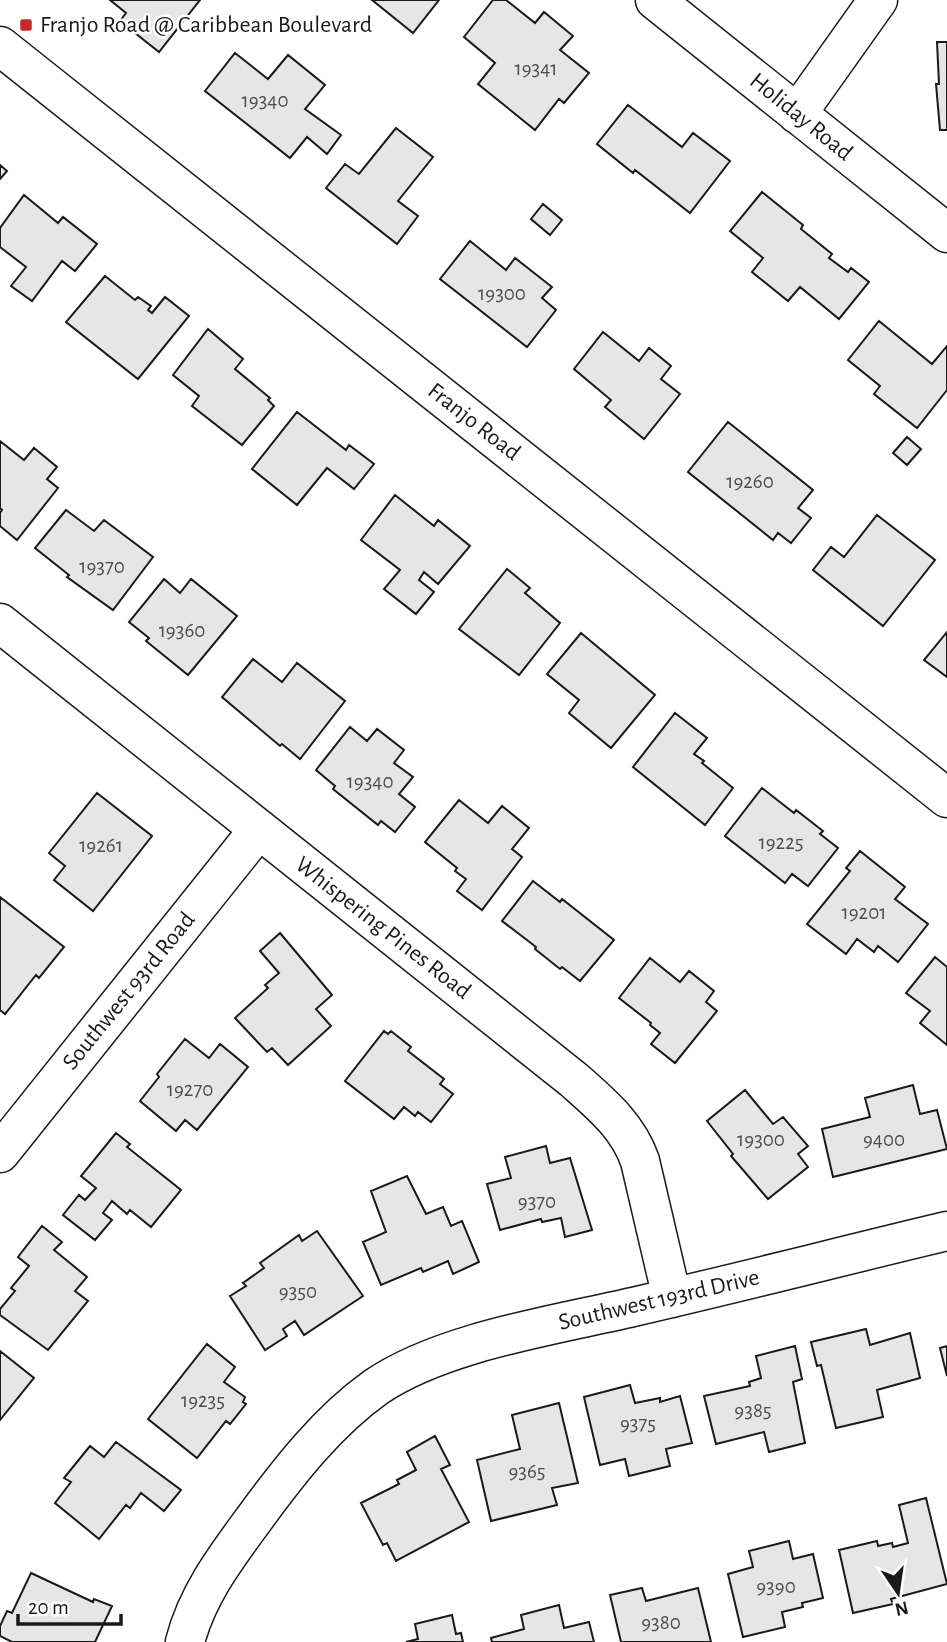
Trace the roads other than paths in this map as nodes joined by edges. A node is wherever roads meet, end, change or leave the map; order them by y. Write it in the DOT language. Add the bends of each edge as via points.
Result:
graph roads {
  1 [pos="655,0"];
  2 [pos="878,0"];
  3 [pos="0,46"];
  4 [pos="797,114"];
  5 [pos="947,233"];
  6 [pos="0,623"];
  7 [pos="947,798"];
  8 [pos="258,830"];
  9 [pos="0,1153"];
  10 [pos="947,1231"];
  11 [pos="672,1298"];
  12 [pos="185,1642"];
  1 -- 4 [label="street, Holiday Road"];
  2 -- 4 [label="street"];
  3 -- 7 [label="street, Franjo Road"];
  4 -- 5 [label="street, Holiday Road"];
  6 -- 8 [label="street, Whispering Pines Road"];
  8 -- 9 [label="street, Southwest 93rd Road"];
  8 -- 11 [label="street, Whispering Pines Road" via="574,1080 620,1123 640,1161"];
  10 -- 11 [label="street, Southwest 193rd Drive"];
  11 -- 12 [label="street, Southwest 193rd Drive" via="440,1355 378,1386 330,1427 261,1509 209,1582"];
}
